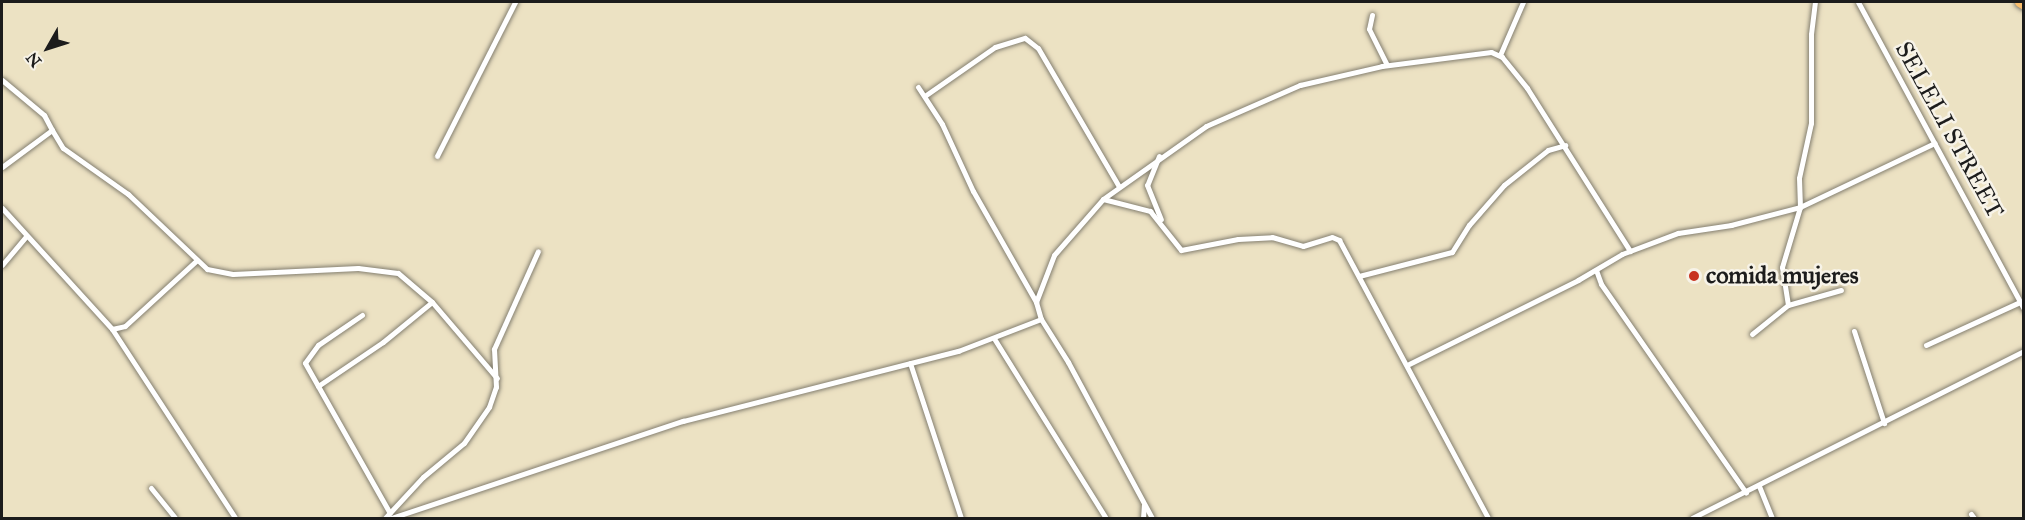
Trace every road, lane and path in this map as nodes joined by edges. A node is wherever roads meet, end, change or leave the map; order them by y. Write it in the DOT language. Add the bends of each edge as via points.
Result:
graph roads {
  1 [pos="515,2"];
  2 [pos="1523,2"];
  3 [pos="1815,2"];
  4 [pos="1858,2"];
  5 [pos="2019,2"];
  6 [pos="2024,5"];
  7 [pos="1372,15"];
  8 [pos="1500,55"];
  9 [pos="1387,65"];
  10 [pos="2,80"];
  11 [pos="918,87"];
  12 [pos="926,95"];
  13 [pos="52,130"];
  14 [pos="1935,143"];
  15 [pos="1565,145"];
  16 [pos="437,156"];
  17 [pos="1159,156"];
  18 [pos="2,167"];
  19 [pos="1118,185"];
  20 [pos="1103,199"];
  21 [pos="1800,207"];
  22 [pos="2,208"];
  23 [pos="1165,226"];
  24 [pos="26,236"];
  25 [pos="538,251"];
  26 [pos="1630,251"];
  27 [pos="196,261"];
  28 [pos="2,265"];
  29 [pos="1596,270"];
  30 [pos="1359,276"];
  31 [pos="1841,290"];
  32 [pos="432,302"];
  33 [pos="1036,302"];
  34 [pos="2020,302"];
  35 [pos="1788,305"];
  36 [pos="2024,309"];
  37 [pos="362,315"];
  38 [pos="1041,319"];
  39 [pos="112,329"];
  40 [pos="1854,331"];
  41 [pos="1752,334"];
  42 [pos="995,340"];
  43 [pos="1926,345"];
  44 [pos="2024,351"];
  45 [pos="909,363"];
  46 [pos="1409,364"];
  47 [pos="497,378"];
  48 [pos="318,386"];
  49 [pos="1884,423"];
  50 [pos="1758,486"];
  51 [pos="151,488"];
  52 [pos="1746,493"];
  53 [pos="1144,505"];
  54 [pos="391,516"];
  55 [pos="175,519"];
  56 [pos="235,519"];
  57 [pos="385,519"];
  58 [pos="961,519"];
  59 [pos="1106,519"];
  60 [pos="1143,519"];
  61 [pos="1152,519"];
  62 [pos="1488,519"];
  63 [pos="1692,519"];
  64 [pos="1772,519"];
  1 -- 16 [label="street"];
  2 -- 8 [label="street"];
  3 -- 21 [label="street" via="1811,123 1799,178"];
  4 -- 14 [label="street, SELELI STREET"];
  5 -- 6 [label="main road"];
  7 -- 9 [label="street" via="1369,29"];
  8 -- 9 [label="street" via="1491,52"];
  8 -- 15 [label="street"];
  9 -- 17 [label="street" via="1283,91 1206,126"];
  10 -- 13 [label="street" via="44,115"];
  11 -- 12 [label="street"];
  12 -- 19 [label="street" via="995,47 1025,38 1038,48"];
  12 -- 33 [label="street" via="973,191"];
  13 -- 18 [label="street"];
  13 -- 27 [label="street" via="63,148 128,195"];
  14 -- 21 [label="street"];
  14 -- 34 [label="street, SELELI STREET"];
  15 -- 26 [label="street"];
  15 -- 30 [label="street" via="1548,150 1504,185 1452,252"];
  17 -- 19 [label="street"];
  17 -- 23 [label="street" via="1147,190"];
  19 -- 20 [label="street"];
  20 -- 23 [label="street" via="1150,211"];
  20 -- 33 [label="street" via="1050,260"];
  21 -- 26 [label="street" via="1731,225 1678,233"];
  21 -- 35 [label="street" via="1782,267"];
  22 -- 24 [label="street"];
  23 -- 30 [label="street" via="1176,246 1186,250 1238,239 1272,237 1310,246 1335,237"];
  24 -- 28 [label="street"];
  24 -- 39 [label="street"];
  25 -- 47 [label="street" via="494,349"];
  26 -- 29 [label="street"];
  27 -- 32 [label="street" via="219,273 233,274 390,270 408,279"];
  27 -- 39 [label="street" via="124,326"];
  29 -- 46 [label="street"];
  29 -- 52 [label="street" via="1609,296"];
  30 -- 46 [label="street"];
  31 -- 35 [label="street"];
  32 -- 47 [label="street"];
  32 -- 48 [label="street" via="383,342"];
  33 -- 38 [label="street"];
  34 -- 36 [label="street, SELELI STREET"];
  34 -- 43 [label="street"];
  35 -- 41 [label="street"];
  37 -- 48 [label="street" via="308,356 305,365"];
  38 -- 42 [label="street"];
  38 -- 53 [label="street"];
  39 -- 56 [label="street"];
  40 -- 49 [label="street"];
  42 -- 45 [label="street"];
  42 -- 59 [label="street"];
  44 -- 49 [label="street"];
  45 -- 54 [label="street" via="683,420"];
  45 -- 58 [label="street"];
  46 -- 62 [label="street"];
  47 -- 54 [label="street" via="489,407 470,436"];
  48 -- 54 [label="street"];
  49 -- 50 [label="street"];
  50 -- 52 [label="street"];
  50 -- 64 [label="street"];
  51 -- 55 [label="street"];
  52 -- 63 [label="street"];
  53 -- 60 [label="street"];
  53 -- 61 [label="street"];
  54 -- 57 [label="street"];
}
